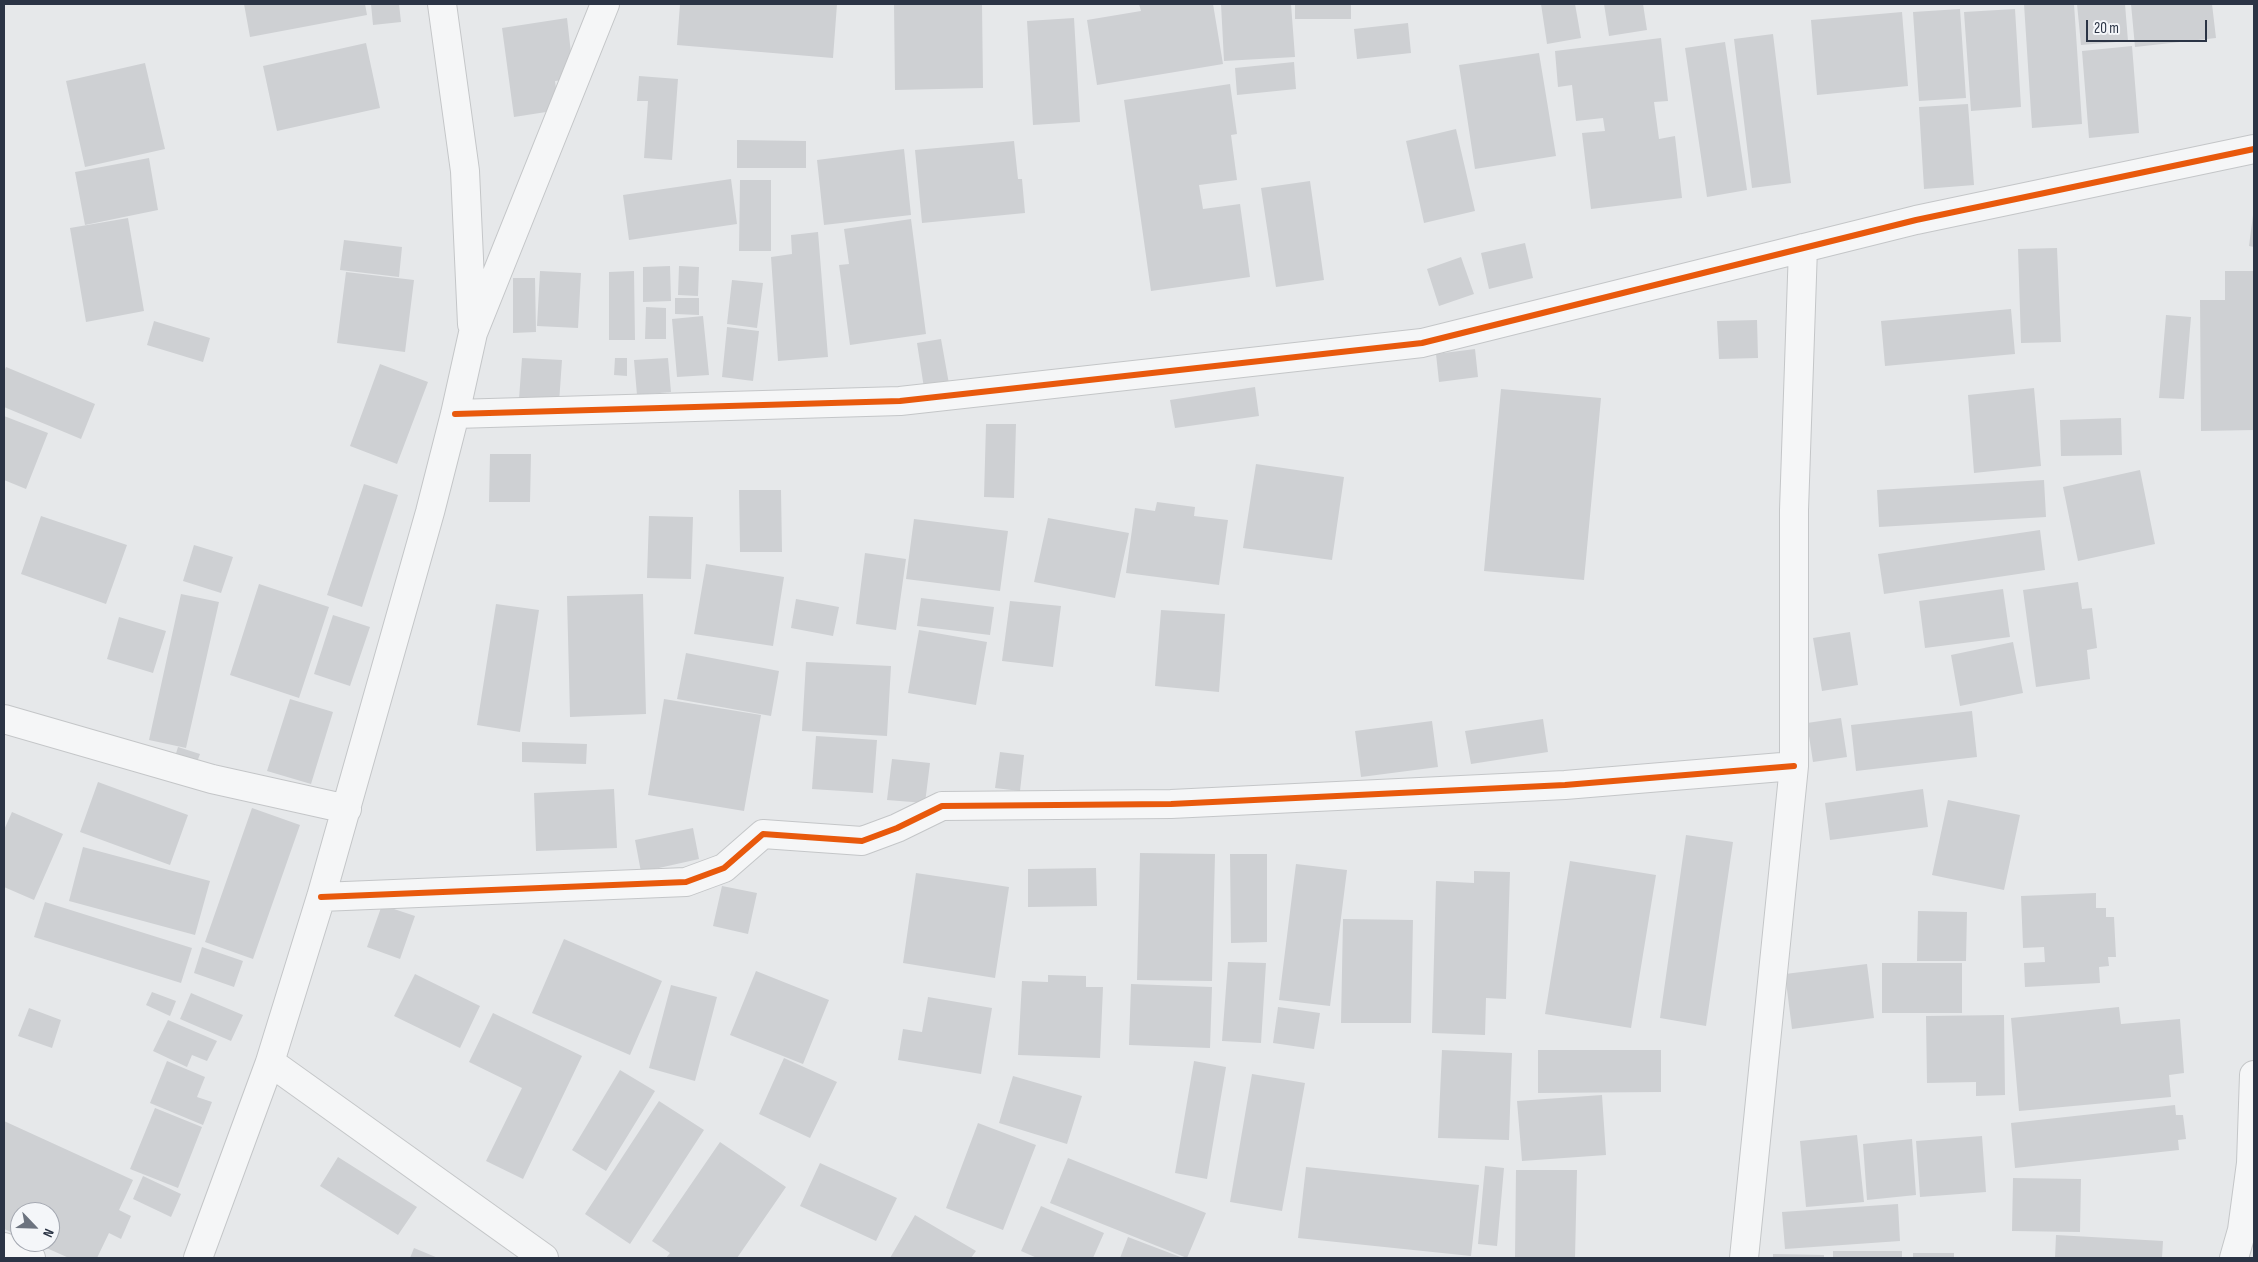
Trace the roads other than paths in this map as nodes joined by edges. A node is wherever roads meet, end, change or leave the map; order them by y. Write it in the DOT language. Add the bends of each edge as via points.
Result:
graph roads {
  1 [pos="442,4"];
  2 [pos="605,4"];
  3 [pos="2254,149"];
  4 [pos="1803,248"];
  5 [pos="473,333"];
  6 [pos="455,414"];
  7 [pos="4,719"];
  8 [pos="1794,766"];
  9 [pos="347,809"];
  10 [pos="321,897"];
  11 [pos="270,1062"];
  12 [pos="2254,1075"];
  13 [pos="2253,1128"];
  14 [pos="4,1248"];
  15 [pos="31,1258"];
  16 [pos="198,1258"];
  17 [pos="544,1258"];
  18 [pos="1744,1258"];
  19 [pos="2234,1258"];
  1 -- 5 [label="street" via="466,171"];
  2 -- 5 [label="street"];
  3 -- 4 [label="street" via="1916,220"];
  4 -- 6 [label="street" via="1422,343 900,401"];
  4 -- 8 [label="street" via="1794,510"];
  5 -- 6 [label="street"];
  6 -- 9 [label="street"];
  7 -- 9 [label="street" via="212,779"];
  8 -- 10 [label="street" via="1565,785 1201,802 942,806 897,828 862,840 763,834 724,868 686,882"];
  8 -- 18 [label="street"];
  9 -- 10 [label="street"];
  10 -- 11 [label="street"];
  11 -- 16 [label="street"];
  11 -- 17 [label="street"];
  12 -- 13 [label="street"];
  13 -- 19 [label="street" via="2243,1221"];
  14 -- 15 [label="street"];
}
